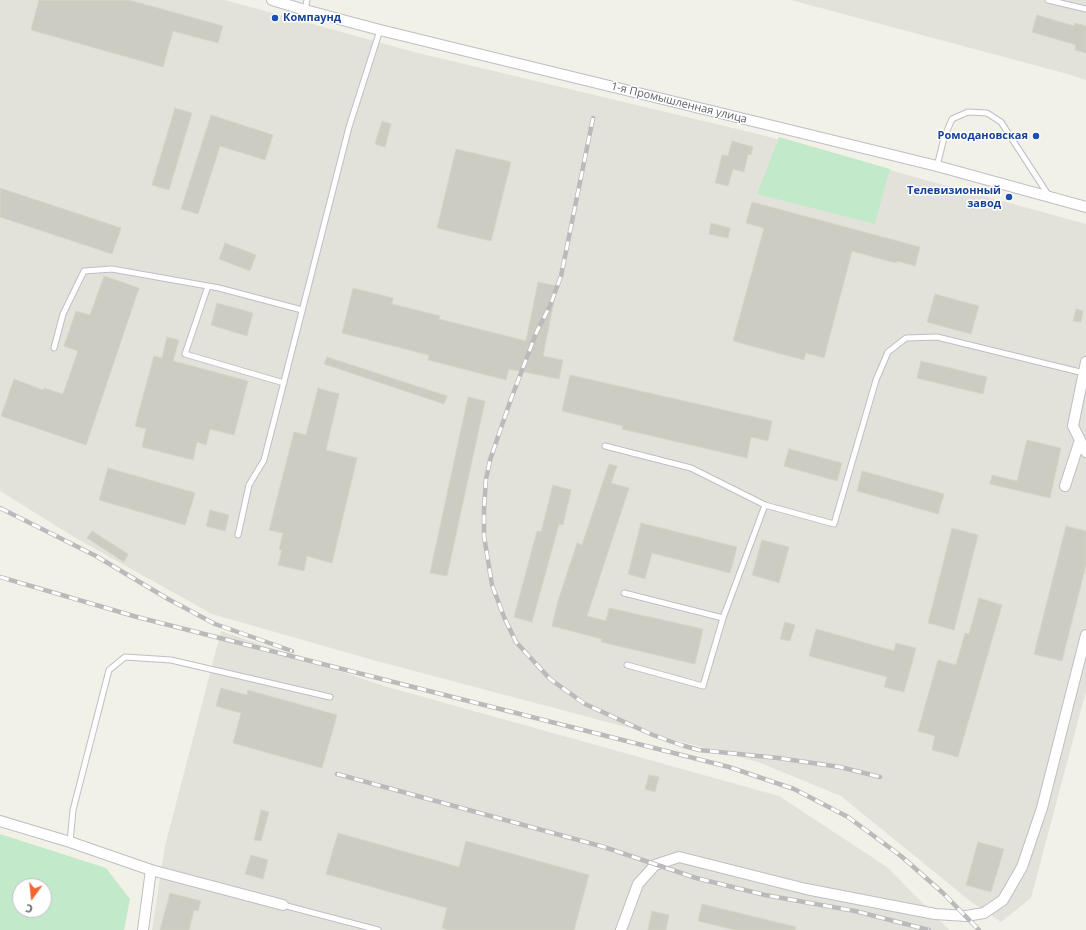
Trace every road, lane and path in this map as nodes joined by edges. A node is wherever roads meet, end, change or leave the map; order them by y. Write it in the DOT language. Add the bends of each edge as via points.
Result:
graph roads {
  1 [pos="272,0"];
  2 [pos="1048,0"];
  3 [pos="306,5"];
  4 [pos="1086,9"];
  5 [pos="380,30"];
  6 [pos="937,166"];
  7 [pos="1050,197"];
  8 [pos="1086,207"];
  9 [pos="208,286"];
  10 [pos="302,310"];
  11 [pos="54,348"];
  12 [pos="1086,362"];
  13 [pos="1084,373"];
  14 [pos="284,383"];
  15 [pos="1080,440"];
  16 [pos="606,446"];
  17 [pos="1086,452"];
  18 [pos="1065,486"];
  19 [pos="764,504"];
  20 [pos="238,534"];
  21 [pos="624,593"];
  22 [pos="723,618"];
  23 [pos="1086,635"];
  24 [pos="627,665"];
  25 [pos="330,697"];
  26 [pos="0,821"];
  27 [pos="70,842"];
  28 [pos="151,870"];
  29 [pos="283,905"];
  30 [pos="143,930"];
  31 [pos="378,930"];
  32 [pos="621,930"];
  1 -- 3 [label="street, 1-я Промышленная улица"];
  2 -- 4 [label="lane"];
  3 -- 5 [label="street, 1-я Промышленная улица"];
  5 -- 6 [label="street, 1-я Промышленная улица"];
  5 -- 10 [label="lane" via="349,127"];
  6 -- 7 [label="street, 1-я Промышленная улица"];
  6 -- 7 [label="lane" via="952,119 968,112 987,113 1001,122"];
  7 -- 8 [label="street, 1-я Промышленная улица"];
  9 -- 10 [label="lane"];
  9 -- 11 [label="lane" via="112,269 84,271 63,314"];
  9 -- 14 [label="lane" via="185,354"];
  10 -- 14 [label="lane"];
  12 -- 13 [label="street"];
  13 -- 15 [label="street" via="1073,426"];
  13 -- 19 [label="lane" via="937,337 906,338 888,352 876,380 834,524"];
  14 -- 20 [label="lane" via="264,460 249,485"];
  15 -- 17 [label="street"];
  15 -- 18 [label="street"];
  16 -- 19 [label="lane" via="691,468"];
  19 -- 22 [label="lane"];
  21 -- 22 [label="lane"];
  22 -- 24 [label="lane" via="703,686"];
  23 -- 32 [label="street" via="1042,808 1022,867 1002,900 984,913 966,916 935,914 806,889 679,858 656,865 638,884"];
  25 -- 27 [label="lane" via="171,660 125,657 109,670 73,810"];
  26 -- 27 [label="street"];
  27 -- 28 [label="street"];
  28 -- 29 [label="street"];
  28 -- 30 [label="street"];
  29 -- 31 [label="lane"];
}
